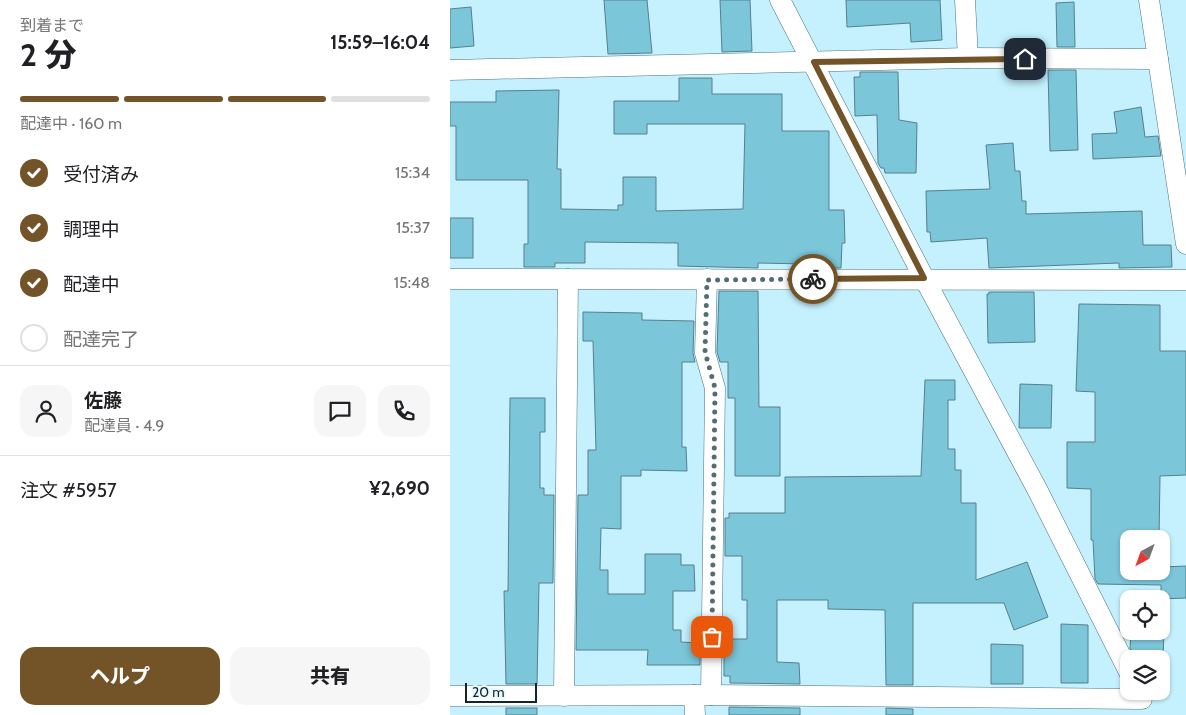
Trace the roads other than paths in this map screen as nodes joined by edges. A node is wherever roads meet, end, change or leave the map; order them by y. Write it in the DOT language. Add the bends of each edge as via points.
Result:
graph roads {
  1 [pos="780,0"];
  2 [pos="965,0"];
  3 [pos="1149,0"];
  4 [pos="968,58"];
  5 [pos="1158,59"];
  6 [pos="814,62"];
  7 [pos="450,70"];
  8 [pos="1186,244"];
  9 [pos="924,278"];
  10 [pos="450,279"];
  11 [pos="568,279"];
  12 [pos="707,280"];
  13 [pos="1186,280"];
  14 [pos="1120,654"];
  15 [pos="450,696"];
  16 [pos="564,696"];
  17 [pos="700,702"];
  18 [pos="1143,702"];
  1 -- 6 [label="street"];
  2 -- 4 [label="street"];
  3 -- 5 [label="street"];
  4 -- 5 [label="street"];
  4 -- 6 [label="street"];
  5 -- 8 [label="street"];
  6 -- 7 [label="street"];
  6 -- 9 [label="street"];
  9 -- 12 [label="street"];
  9 -- 13 [label="street"];
  9 -- 14 [label="street" via="1038,491"];
  10 -- 11 [label="street"];
  11 -- 12 [label="street"];
  11 -- 16 [label="street"];
  12 -- 17 [label="street" via="705,352 715,388"];
  15 -- 16 [label="street"];
  16 -- 17 [label="street"];
  17 -- 18 [label="street"];
}
